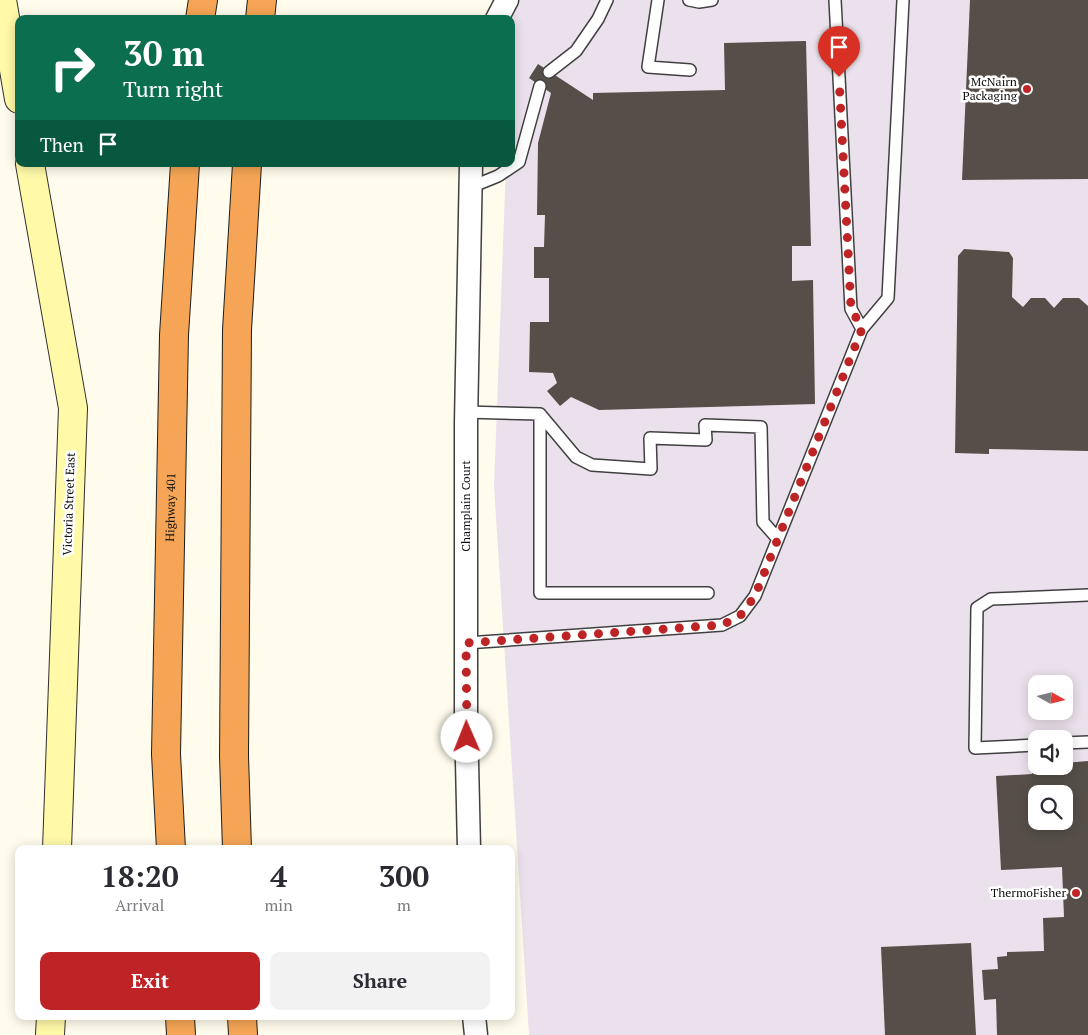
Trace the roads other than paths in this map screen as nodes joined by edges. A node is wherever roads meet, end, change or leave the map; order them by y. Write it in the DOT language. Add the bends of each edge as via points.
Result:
graph roads {
  1 [pos="2,0"];
  2 [pos="203,0"];
  3 [pos="262,0"];
  4 [pos="507,0"];
  5 [pos="607,0"];
  6 [pos="658,0"];
  7 [pos="689,0"];
  8 [pos="712,0"];
  9 [pos="835,0"];
  10 [pos="903,0"];
  11 [pos="201,15"];
  12 [pos="260,15"];
  13 [pos="499,15"];
  14 [pos="690,70"];
  15 [pos="549,72"];
  16 [pos="15,76"];
  17 [pos="540,86"];
  18 [pos="515,165"];
  19 [pos="31,167"];
  20 [pos="185,167"];
  21 [pos="247,167"];
  22 [pos="472,167"];
  23 [pos="512,167"];
  24 [pos="471,187"];
  25 [pos="862,329"];
  26 [pos="466,412"];
  27 [pos="540,414"];
  28 [pos="778,539"];
  29 [pos="708,594"];
  30 [pos="1088,595"];
  31 [pos="466,643"];
  32 [pos="1088,742"];
  33 [pos="1073,743"];
  34 [pos="1028,745"];
  35 [pos="57,845"];
  36 [pos="171,845"];
  37 [pos="237,845"];
  38 [pos="469,845"];
  39 [pos="51,1020"];
  40 [pos="180,1020"];
  41 [pos="242,1020"];
  42 [pos="474,1020"];
  43 [pos="50,1035"];
  44 [pos="181,1035"];
  45 [pos="243,1035"];
  46 [pos="476,1035"];
  1 -- 16 [label="main road"];
  2 -- 11 [label="highway"];
  3 -- 12 [label="highway"];
  4 -- 13 [label="street"];
  5 -- 15 [label="lane" via="576,51"];
  6 -- 14 [label="lane" via="648,67"];
  7 -- 8 [label="lane"];
  9 -- 25 [label="lane" via="851,308"];
  10 -- 25 [label="lane" via="888,298"];
  17 -- 18 [label="lane" via="520,162"];
  19 -- 35 [label="main road, Victoria Street East" via="73,408"];
  20 -- 36 [label="highway, Highway 401" via="174,335 166,754"];
  21 -- 37 [label="highway" via="237,330 234,756"];
  22 -- 24 [label="street, Champlain Court"];
  23 -- 24 [label="lane"];
  24 -- 26 [label="street, Champlain Court"];
  25 -- 28 [label="lane"];
  26 -- 27 [label="lane"];
  26 -- 31 [label="street, Champlain Court"];
  27 -- 28 [label="lane" via="576,457 592,465 651,469 650,438 706,440 705,425 761,427 763,522"];
  27 -- 29 [label="lane" via="540,593"];
  28 -- 31 [label="lane" via="755,596 740,616 722,625"];
  30 -- 34 [label="lane" via="990,599 977,608 975,748"];
  31 -- 38 [label="street, Champlain Court"];
  32 -- 33 [label="lane"];
  39 -- 43 [label="main road"];
  40 -- 44 [label="highway"];
  41 -- 45 [label="highway"];
  42 -- 46 [label="street"];
}
